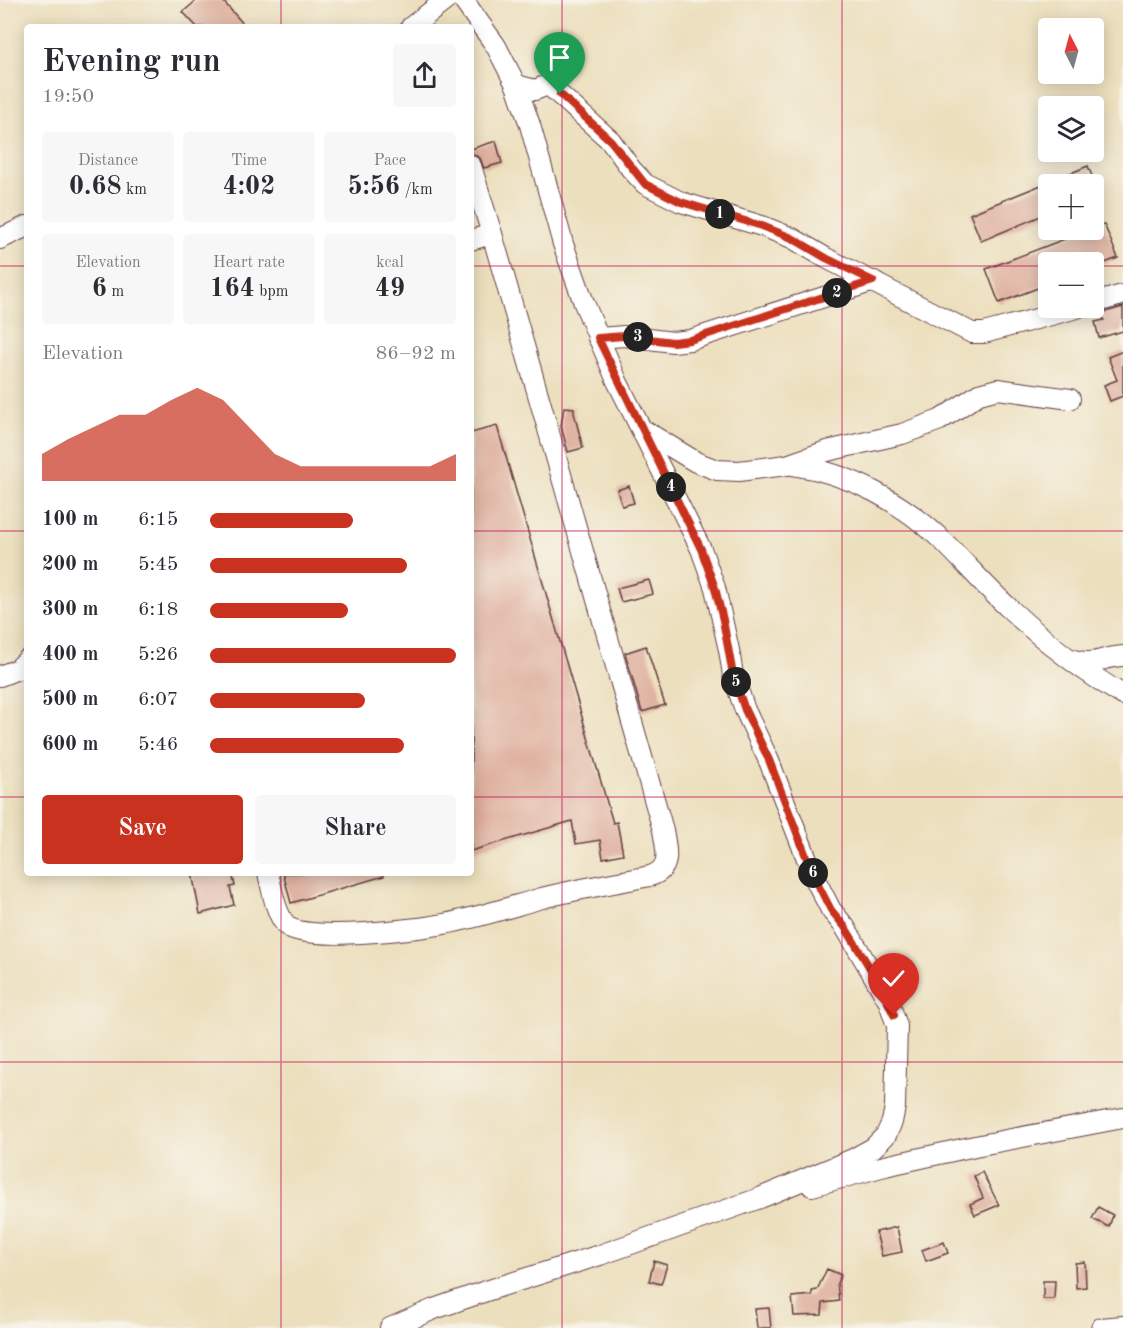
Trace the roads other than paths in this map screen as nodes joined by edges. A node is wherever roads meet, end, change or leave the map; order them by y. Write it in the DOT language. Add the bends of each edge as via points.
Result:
graph roads {
  1 [pos="446,0"];
  2 [pos="463,0"];
  3 [pos="415,24"];
  4 [pos="516,85"];
  5 [pos="474,176"];
  6 [pos="24,227"];
  7 [pos="492,234"];
  8 [pos="0,239"];
  9 [pos="474,239"];
  10 [pos="873,281"];
  11 [pos="1122,295"];
  12 [pos="1104,300"];
  13 [pos="1040,318"];
  14 [pos="598,338"];
  15 [pos="1070,399"];
  16 [pos="643,429"];
  17 [pos="787,465"];
  18 [pos="1062,656"];
  19 [pos="1123,656"];
  20 [pos="24,663"];
  21 [pos="0,676"];
  22 [pos="1123,695"];
  23 [pos="269,876"];
  24 [pos="1120,1123"];
  25 [pos="783,1188"];
  26 [pos="1123,1326"];
  27 [pos="390,1328"];
  28 [pos="1101,1328"];
  1 -- 3 [label="street"];
  2 -- 4 [label="street" via="496,46"];
  4 -- 10 [label="street" via="535,90 551,87 605,135 638,177 657,191 792,238"];
  4 -- 14 [label="street" via="563,244"];
  5 -- 7 [label="street"];
  6 -- 8 [label="street"];
  7 -- 9 [label="street"];
  7 -- 23 [label="street" via="663,830 667,858 664,868 650,876 545,897 446,924 317,934 299,932 287,925"];
  10 -- 13 [label="street" via="972,333"];
  10 -- 14 [label="street" via="690,340"];
  11 -- 12 [label="street"];
  14 -- 16 [label="street"];
  15 -- 17 [label="street" via="998,389 979,394 940,420 902,434 827,451"];
  16 -- 17 [label="street" via="696,462 717,470"];
  16 -- 25 [label="street" via="701,549 715,588 733,675 745,710 769,760 814,877 879,983 897,1026 895,1107 886,1135 853,1159"];
  17 -- 18 [label="street" via="831,473 886,498 916,518"];
  18 -- 19 [label="street" via="1089,663"];
  18 -- 22 [label="street"];
  20 -- 21 [label="street"];
  24 -- 25 [label="street" via="975,1146 810,1187"];
  25 -- 27 [label="street" via="617,1249 434,1309"];
  26 -- 28 [label="street"];
}
